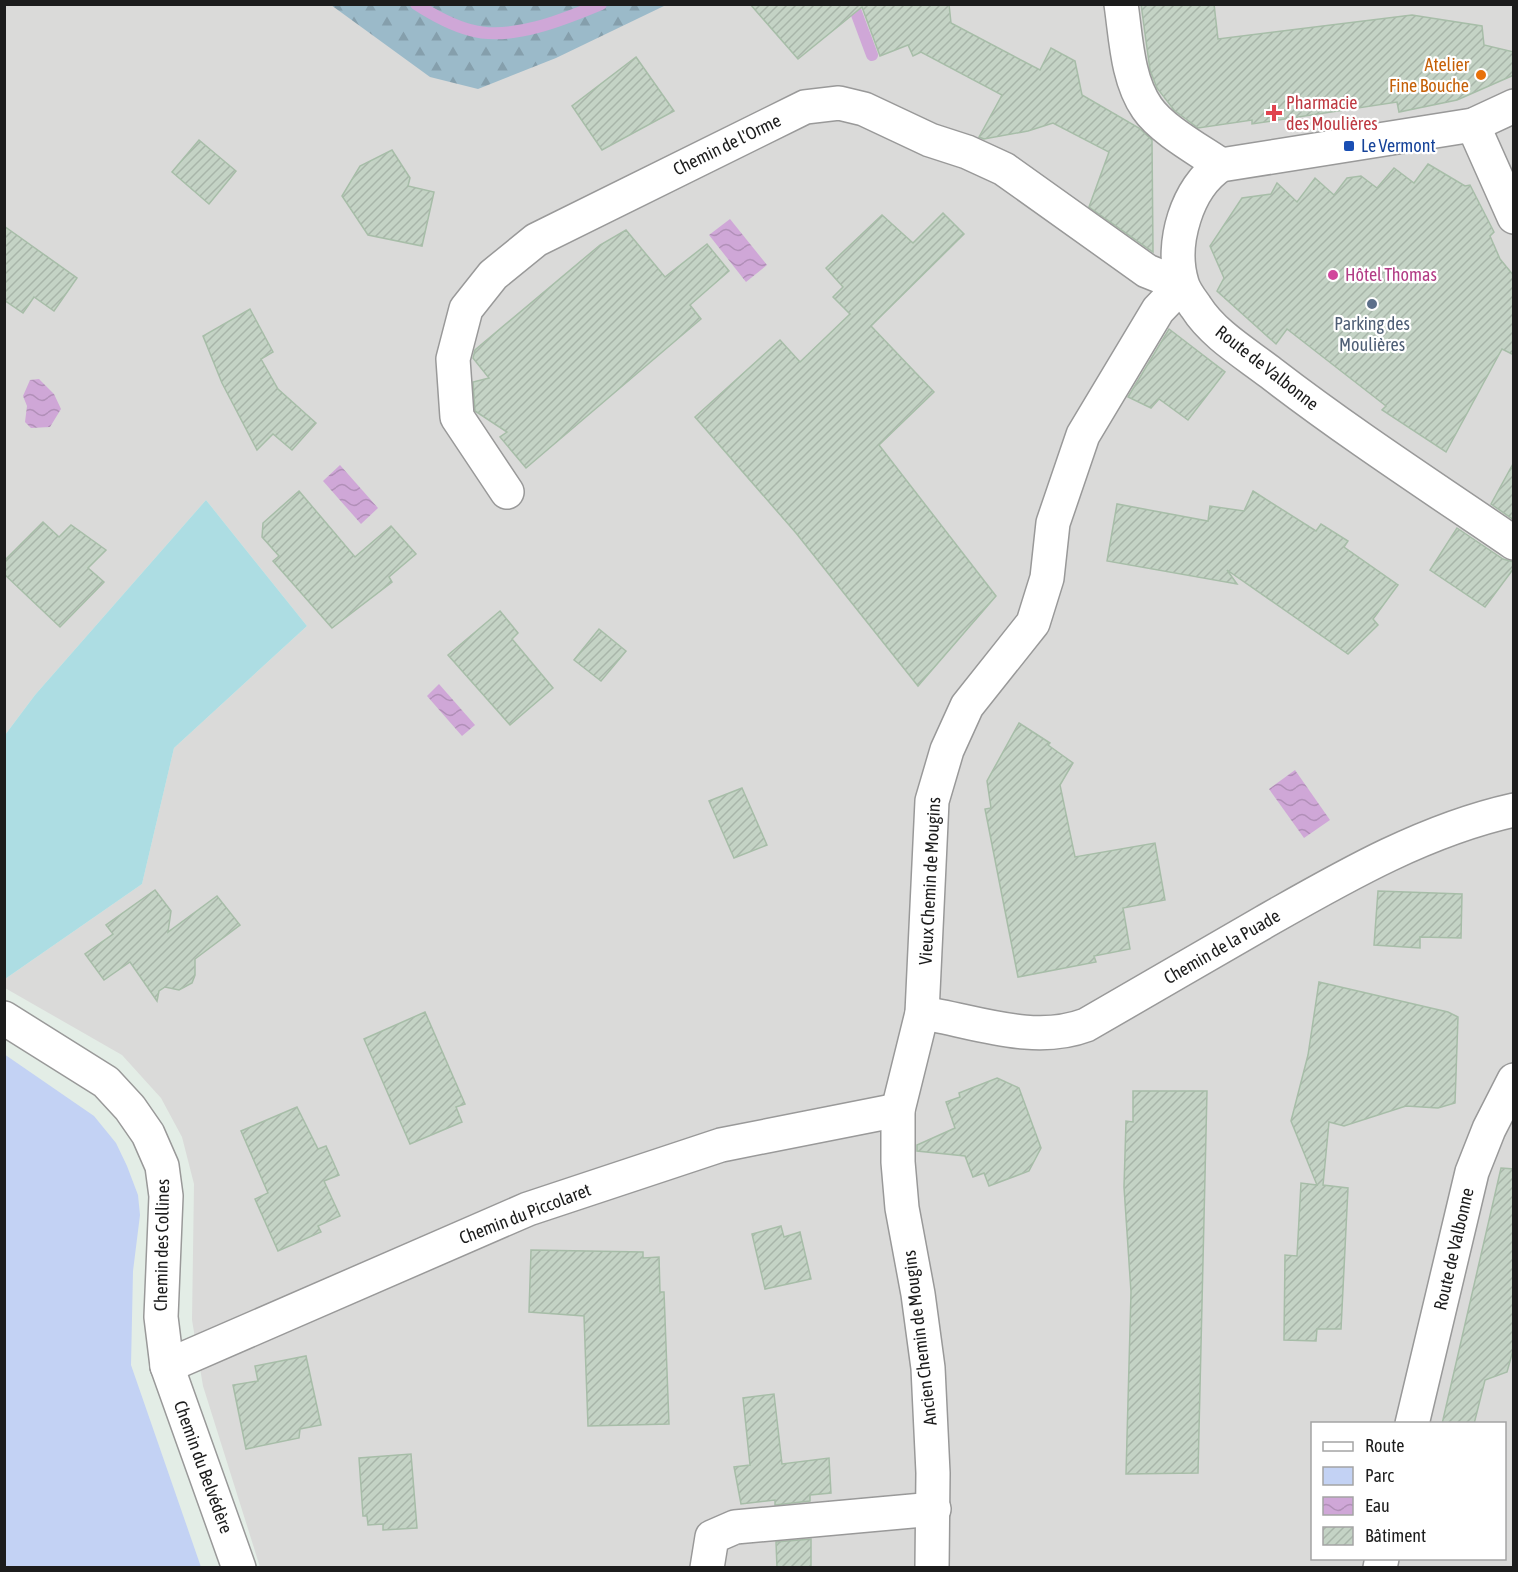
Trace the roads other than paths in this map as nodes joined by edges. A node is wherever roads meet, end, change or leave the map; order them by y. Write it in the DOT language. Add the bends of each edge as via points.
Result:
graph roads {
  1 [pos="1121,4"];
  2 [pos="1514,106"];
  3 [pos="1473,125"];
  4 [pos="1221,165"];
  5 [pos="1514,217"];
  6 [pos="1182,285"];
  7 [pos="507,492"];
  8 [pos="1514,543"];
  9 [pos="1514,810"];
  10 [pos="922,1013"];
  11 [pos="4,1018"];
  12 [pos="1514,1080"];
  13 [pos="898,1110"];
  14 [pos="167,1366"];
  15 [pos="1412,1422"];
  16 [pos="934,1509"];
  17 [pos="239,1568"];
  18 [pos="707,1568"];
  19 [pos="932,1568"];
  1 -- 4 [label="street" via="1130,64 1147,109 1159,122"];
  2 -- 3 [label="street"];
  3 -- 4 [label="street"];
  3 -- 5 [label="street"];
  4 -- 6 [label="street, Route de Valbonne" via="1202,181 1185,219 1178,258"];
  6 -- 7 [label="street, Chemin de l'Orme" via="1147,271 1004,169 864,109 839,103 805,107 536,240 493,275 466,309 453,359 457,417"];
  6 -- 8 [label="street, Route de Valbonne" via="1221,335 1313,405"];
  6 -- 10 [label="street, Vieux Chemin de Mougins" via="1158,310 1083,435 1053,524 1047,578 1033,623 967,706 947,750 932,801"];
  9 -- 10 [label="street, Chemin de la Puade" via="1440,832 1392,852 1086,1025 1071,1030 1027,1032"];
  10 -- 13 [label="street, Vieux Chemin de Mougins"];
  11 -- 14 [label="street, Chemin des Collines" via="106,1082 148,1134 162,1166 166,1196 161,1317"];
  12 -- 15 [label="street, Route de Valbonne" via="1472,1172"];
  13 -- 14 [label="street, Chemin du Piccolaret" via="722,1145 528,1209"];
  13 -- 16 [label="street, Ancien Chemin de Mougins" via="902,1208 928,1368"];
  14 -- 17 [label="street, Chemin du Belvédère"];
  16 -- 18 [label="street" via="735,1527 712,1537"];
  16 -- 19 [label="street, Ancien Chemin de Mougins"];
}
